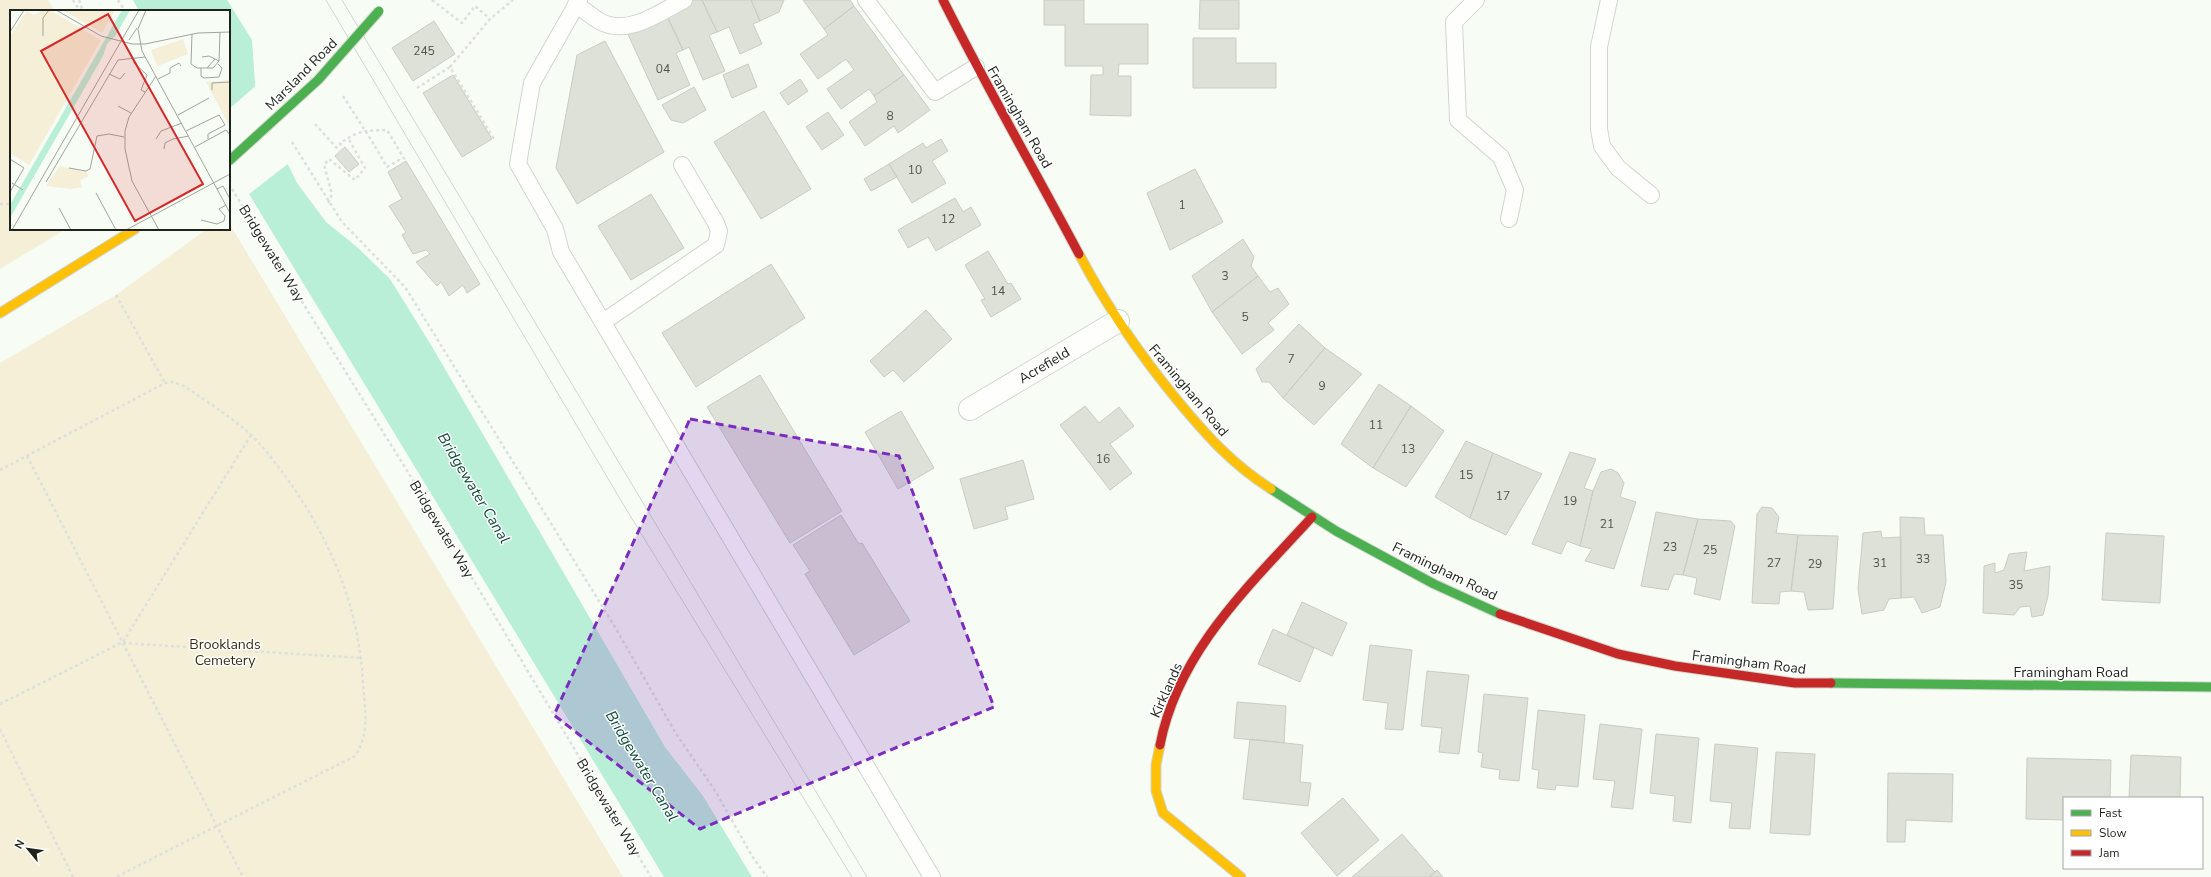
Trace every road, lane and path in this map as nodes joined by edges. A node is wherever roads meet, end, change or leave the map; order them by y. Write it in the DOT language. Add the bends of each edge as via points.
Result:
graph roads {
  1 [pos="73,0"];
  2 [pos="79,0"];
  3 [pos="118,0"];
  4 [pos="432,0"];
  5 [pos="513,0"];
  6 [pos="684,0"];
  7 [pos="866,0"];
  8 [pos="943,0"];
  9 [pos="1476,0"];
  10 [pos="1609,0"];
  11 [pos="577,2"];
  12 [pos="380,5"];
  13 [pos="81,10"];
  14 [pos="82,10"];
  15 [pos="124,10"];
  16 [pos="490,19"];
  17 [pos="450,67"];
  18 [pos="976,67"];
  19 [pos="327,72"];
  20 [pos="417,88"];
  21 [pos="295,103"];
  22 [pos="277,118"];
  23 [pos="348,138"];
  24 [pos="494,139"];
  25 [pos="230,160"];
  26 [pos="405,160"];
  27 [pos="402,163"];
  28 [pos="682,166"];
  29 [pos="230,185"];
  30 [pos="1652,195"];
  31 [pos="328,203"];
  32 [pos="1509,219"];
  33 [pos="133,230"];
  34 [pos="116,294"];
  35 [pos="0,313"];
  36 [pos="1118,321"];
  37 [pos="603,322"];
  38 [pos="165,383"];
  39 [pos="970,409"];
  40 [pos="251,435"];
  41 [pos="27,456"];
  42 [pos="0,470"];
  43 [pos="1312,517"];
  44 [pos="123,642"];
  45 [pos="362,658"];
  46 [pos="2211,687"];
  47 [pos="0,704"];
  48 [pos="0,729"];
  49 [pos="218,827"];
  50 [pos="72,877"];
  51 [pos="116,877"];
  52 [pos="243,877"];
  53 [pos="651,877"];
  54 [pos="767,877"];
  55 [pos="932,877"];
  56 [pos="1241,877"];
  1 -- 13 [label="path"];
  2 -- 14 [label="path"];
  3 -- 15 [label="path"];
  4 -- 16 [label="path" via="462,23 475,6"];
  5 -- 16 [label="path"];
  6 -- 11 [label="lane" via="634,24 618,27 602,22"];
  7 -- 18 [label="lane" via="935,92"];
  8 -- 18 [label="street, Framingham Road"];
  9 -- 32 [label="lane" via="1454,22 1458,120 1501,158 1516,190"];
  10 -- 30 [label="lane" via="1599,47 1599,129 1602,146 1618,168"];
  11 -- 37 [label="lane" via="532,83 518,164 555,229 561,252"];
  12 -- 19 [label="street, Marsland Road, bridge"];
  16 -- 17 [label="path"];
  17 -- 20 [label="path"];
  17 -- 24 [label="path"];
  18 -- 36 [label="street, Framingham Road" via="1099,292"];
  19 -- 21 [label="street, Marsland Road, bridge"];
  19 -- 27 [label="path, bridge" via="387,167 399,160"];
  21 -- 22 [label="street, Marsland Road, bridge"];
  21 -- 23 [label="path" via="345,157 340,143"];
  22 -- 25 [label="street, Marsland Road, bridge"];
  22 -- 31 [label="path"];
  23 -- 26 [label="path" via="359,131 387,130"];
  23 -- 31 [label="path" via="365,168 355,180 330,160 324,165 332,194"];
  28 -- 37 [label="lane" via="716,223 719,231 716,245"];
  29 -- 53 [label="path, Bridgewater Way" via="429,506"];
  31 -- 54 [label="path" via="360,242 405,287 615,627 675,732 716,792 752,856"];
  33 -- 35 [label="street"];
  34 -- 38 [label="path"];
  36 -- 39 [label="street, Acrefield"];
  36 -- 43 [label="street, Framingham Road" via="1147,364 1214,444 1254,478"];
  37 -- 55 [label="lane"];
  38 -- 40 [label="path" via="173,382 184,386"];
  38 -- 41 [label="path"];
  40 -- 44 [label="path"];
  40 -- 45 [label="path" via="300,496 321,533 338,568 352,609"];
  41 -- 42 [label="path"];
  41 -- 44 [label="path"];
  43 -- 46 [label="street, Framingham Road" via="1434,584 1490,610 1618,654 1675,666 1795,683"];
  43 -- 56 [label="street, Kirklands" via="1225,612 1175,696 1156,759 1157,803 1163,813"];
  44 -- 45 [label="path"];
  44 -- 47 [label="path"];
  44 -- 49 [label="path"];
  45 -- 49 [label="path" via="366,728 363,744 355,756"];
  48 -- 50 [label="path"];
  49 -- 51 [label="path"];
  49 -- 52 [label="path"];
}
